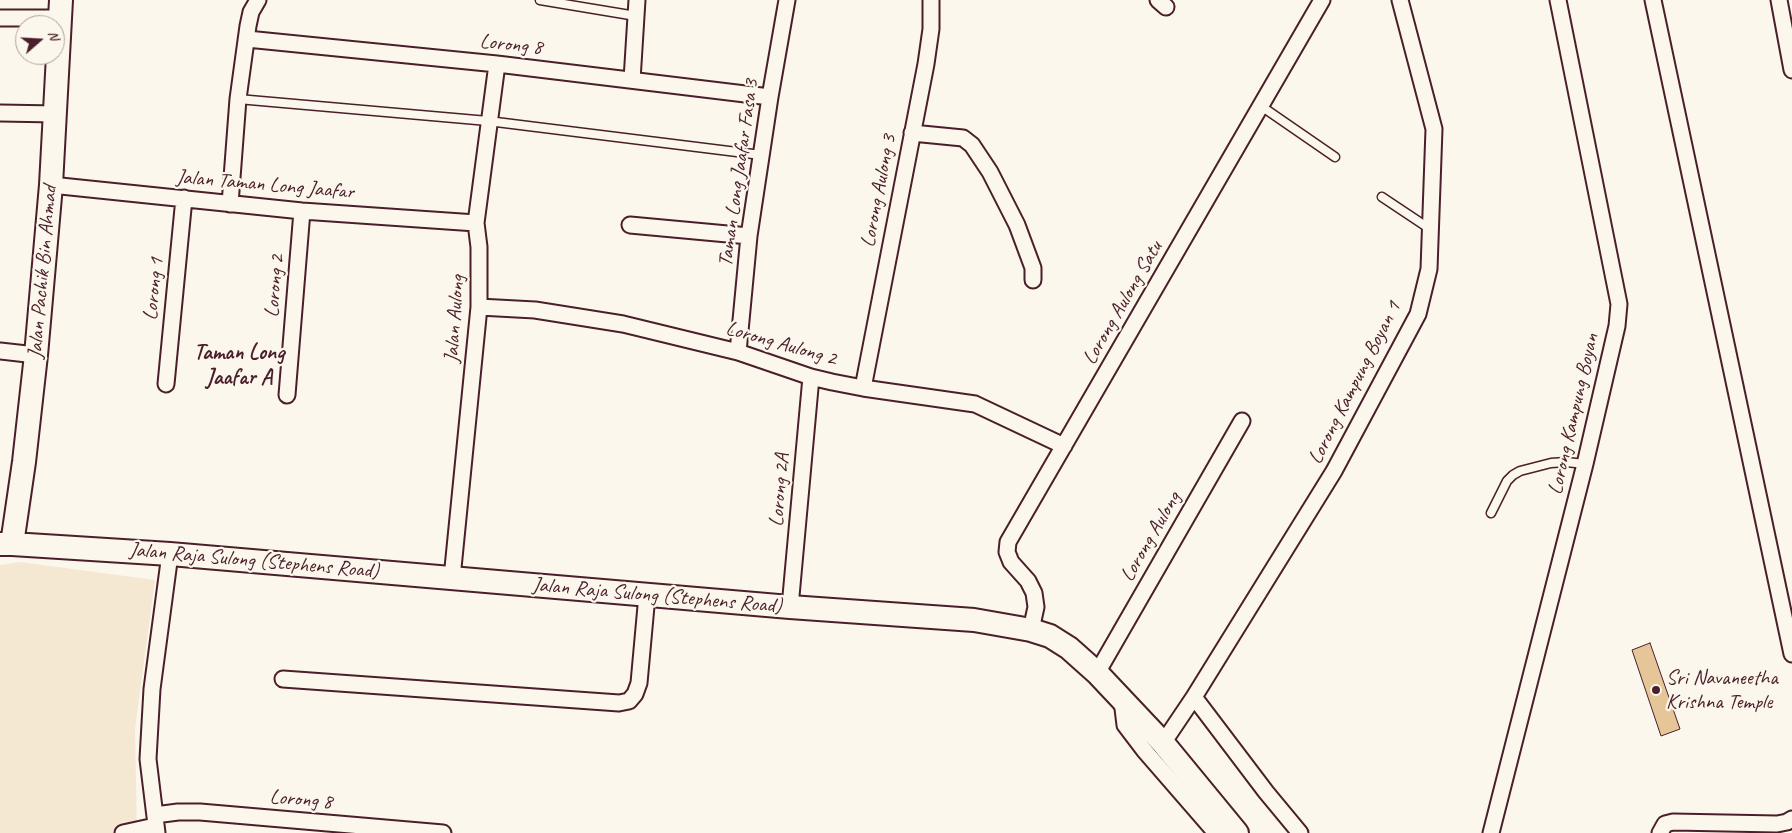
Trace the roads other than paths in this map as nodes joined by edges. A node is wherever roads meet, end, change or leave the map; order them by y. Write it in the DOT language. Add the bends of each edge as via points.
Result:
graph roads {
  1 [pos="258,0"];
  2 [pos="540,0"];
  3 [pos="637,0"];
  4 [pos="787,0"];
  5 [pos="931,0"];
  6 [pos="1322,0"];
  7 [pos="1400,0"];
  8 [pos="1558,0"];
  9 [pos="1653,0"];
  10 [pos="1779,0"];
  11 [pos="61,9"];
  12 [pos="1787,15"];
  13 [pos="636,16"];
  14 [pos="0,18"];
  15 [pos="247,39"];
  16 [pos="497,64"];
  17 [pos="1792,70"];
  18 [pos="632,80"];
  19 [pos="770,97"];
  20 [pos="238,100"];
  21 [pos="1261,106"];
  22 [pos="0,113"];
  23 [pos="56,114"];
  24 [pos="488,120"];
  25 [pos="912,133"];
  26 [pos="761,155"];
  27 [pos="1335,157"];
  28 [pos="51,185"];
  29 [pos="1382,197"];
  30 [pos="184,198"];
  31 [pos="230,204"];
  32 [pos="302,211"];
  33 [pos="476,223"];
  34 [pos="630,225"];
  35 [pos="1431,230"];
  36 [pos="749,236"];
  37 [pos="1033,280"];
  38 [pos="479,307"];
  39 [pos="0,351"];
  40 [pos="738,352"];
  41 [pos="36,355"];
  42 [pos="811,377"];
  43 [pos="166,384"];
  44 [pos="863,388"];
  45 [pos="287,395"];
  46 [pos="1242,421"];
  47 [pos="1064,446"];
  48 [pos="1585,464"];
  49 [pos="1491,513"];
  50 [pos="6,544"];
  51 [pos="170,554"];
  52 [pos="452,578"];
  53 [pos="647,595"];
  54 [pos="790,608"];
  55 [pos="1032,630"];
  56 [pos="1792,654"];
  57 [pos="1097,673"];
  58 [pos="283,679"];
  59 [pos="1194,696"];
  60 [pos="1122,700"];
  61 [pos="1163,743"];
  62 [pos="1792,819"];
  63 [pos="156,825"];
  64 [pos="1228,831"];
  65 [pos="123,833"];
  66 [pos="443,833"];
  67 [pos="1300,833"];
  68 [pos="1490,833"];
  69 [pos="1660,833"];
  1 -- 15 [label="street" via="251,12"];
  2 -- 13 [label="lane"];
  3 -- 13 [label="street"];
  4 -- 19 [label="street, Taman Long Jaafar Fasa 3"];
  5 -- 25 [label="street, Lorong Aulong 3" via="931,28"];
  6 -- 21 [label="street, Lorong Aulong Satu"];
  7 -- 35 [label="street, Lorong Kampung Boyan 1" via="1434,129"];
  8 -- 48 [label="street, Lorong Kampung Boyan" via="1619,304 1617,326"];
  9 -- 56 [label="street"];
  10 -- 12 [label="street"];
  11 -- 14 [label="street"];
  11 -- 23 [label="street, Jalan Pachik Bin Ahmad"];
  12 -- 17 [label="street"];
  13 -- 18 [label="street"];
  15 -- 16 [label="street, Lorong 8"];
  15 -- 20 [label="street"];
  16 -- 18 [label="street, Lorong 8"];
  16 -- 24 [label="street, Jalan Aulong"];
  18 -- 19 [label="street, Lorong 8"];
  19 -- 26 [label="street, Taman Long Jaafar Fasa 3"];
  20 -- 24 [label="lane"];
  20 -- 31 [label="street"];
  21 -- 27 [label="lane"];
  21 -- 47 [label="street, Lorong Aulong Satu"];
  22 -- 23 [label="street"];
  23 -- 28 [label="street, Jalan Pachik Bin Ahmad"];
  24 -- 26 [label="lane"];
  24 -- 33 [label="street, Jalan Aulong"];
  25 -- 37 [label="street" via="963,138 972,145 1018,225 1033,268"];
  25 -- 44 [label="street, Lorong Aulong 3"];
  26 -- 36 [label="street, Taman Long Jaafar Fasa 3"];
  28 -- 30 [label="street, Jalan Taman Long Jaafar"];
  28 -- 41 [label="street, Jalan Pachik Bin Ahmad"];
  29 -- 35 [label="lane"];
  30 -- 31 [label="street, Jalan Taman Long Jaafar"];
  30 -- 43 [label="street, Lorong 1"];
  31 -- 32 [label="street, Jalan Taman Long Jaafar"];
  32 -- 33 [label="street, Jalan Taman Long Jaafar"];
  32 -- 45 [label="street, Lorong 2"];
  33 -- 38 [label="street, Jalan Aulong"];
  34 -- 36 [label="street"];
  35 -- 59 [label="street, Lorong Kampung Boyan 1" via="1429,269 1418,314 1334,471"];
  36 -- 40 [label="street, Taman Long Jaafar Fasa 3"];
  38 -- 40 [label="street, Lorong Aulong 2" via="534,310 623,324"];
  38 -- 52 [label="street, Jalan Aulong"];
  39 -- 41 [label="street"];
  40 -- 42 [label="street, Lorong Aulong 2"];
  41 -- 50 [label="street, Jalan Pachik Bin Ahmad" via="24,462"];
  42 -- 44 [label="street, Lorong Aulong 2"];
  42 -- 54 [label="street, Lorong 2A"];
  44 -- 47 [label="street, Lorong Aulong 2" via="974,404"];
  46 -- 57 [label="street, Lorong Aulong"];
  47 -- 55 [label="street, Lorong Aulong Satu" via="1008,542 1011,562 1034,593 1036,607"];
  48 -- 49 [label="lane" via="1566,462 1520,471 1507,481"];
  48 -- 68 [label="street, Lorong Kampung Boyan"];
  50 -- 51 [label="street, Jalan Raja Sulong (Stephens Road)"];
  51 -- 52 [label="street, Jalan Raja Sulong (Stephens Road)"];
  51 -- 63 [label="street" via="152,689 148,758"];
  52 -- 53 [label="street, Jalan Raja Sulong (Stephens Road)"];
  53 -- 54 [label="street, Jalan Raja Sulong (Stephens Road)"];
  53 -- 58 [label="street" via="638,683 629,701 619,703"];
  54 -- 55 [label="street, Jalan Raja Sulong (Stephens Road)" via="974,620"];
  55 -- 57 [label="street, Jalan Raja Sulong (Stephens Road)" via="1069,648"];
  57 -- 60 [label="street, Jalan Raja Sulong (Stephens Road)"];
  59 -- 61 [label="street, Lorong Kampung Boyan 1"];
  59 -- 67 [label="street"];
  60 -- 61 [label="street, Jalan Raja Sulong (Stephens Road)"];
  60 -- 64 [label="street" via="1125,725 1144,750"];
  61 -- 64 [label="street, Jalan Raja Sulong (Stephens Road)"];
  62 -- 69 [label="street" via="1777,824 1672,822 1665,824"];
  63 -- 65 [label="street, Lorong 8"];
  63 -- 66 [label="street, Lorong 8" via="178,812 200,812"];
}
